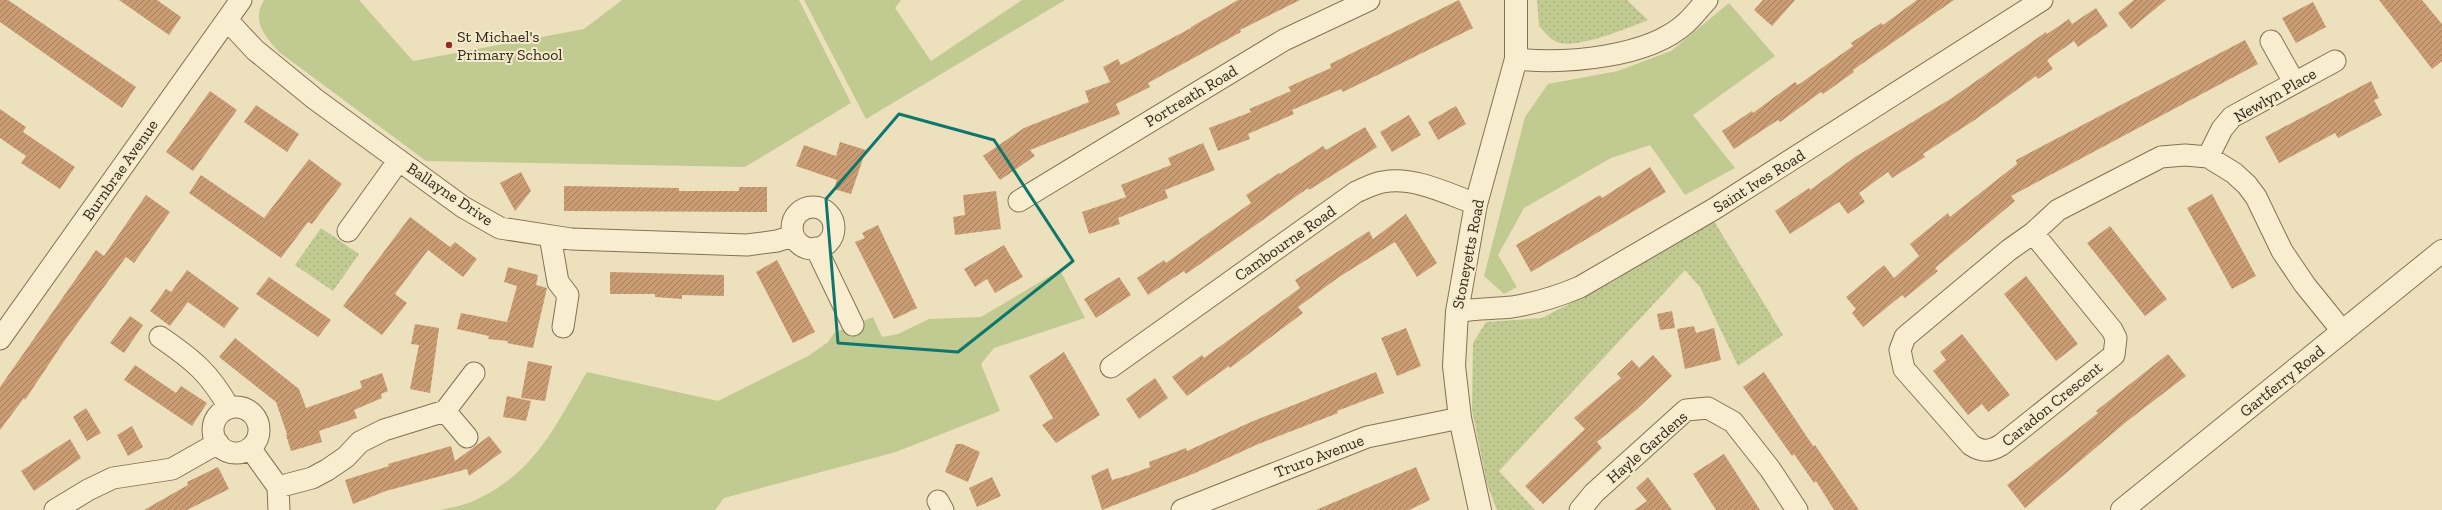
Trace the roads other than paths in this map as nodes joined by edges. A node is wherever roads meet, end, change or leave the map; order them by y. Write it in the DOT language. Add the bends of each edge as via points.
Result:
graph roads {
  1 [pos="241,0"];
  2 [pos="1369,0"];
  3 [pos="1516,0"];
  4 [pos="1707,0"];
  5 [pos="2042,0"];
  6 [pos="227,20"];
  7 [pos="2271,41"];
  8 [pos="1516,59"];
  9 [pos="2335,61"];
  10 [pos="2294,82"];
  11 [pos="2208,156"];
  12 [pos="399,160"];
  13 [pos="1019,201"];
  14 [pos="1476,204"];
  15 [pos="348,231"];
  16 [pos="2033,233"];
  17 [pos="550,236"];
  18 [pos="793,236"];
  19 [pos="816,248"];
  20 [pos="2442,251"];
  21 [pos="1457,312"];
  22 [pos="853,325"];
  23 [pos="563,326"];
  24 [pos="2343,332"];
  25 [pos="160,337"];
  26 [pos="0,339"];
  27 [pos="1110,367"];
  28 [pos="474,373"];
  29 [pos="229,408"];
  30 [pos="445,411"];
  31 [pos="1460,418"];
  32 [pos="466,437"];
  33 [pos="218,443"];
  34 [pos="250,448"];
  35 [pos="278,487"];
  36 [pos="1598,501"];
  37 [pos="55,510"];
  38 [pos="279,510"];
  39 [pos="1182,510"];
  40 [pos="1480,510"];
  41 [pos="1580,510"];
  42 [pos="1797,510"];
  43 [pos="2122,510"];
  1 -- 6 [label="street, Burnbrae Avenue"];
  2 -- 13 [label="street, Portreath Road" via="1284,40 1055,168"];
  3 -- 8 [label="street, Stoneyetts Road"];
  4 -- 8 [label="street" via="1686,23 1663,38 1603,57 1570,61"];
  5 -- 21 [label="street, Saint Ives Road" via="1714,210 1580,286 1561,295 1526,304"];
  6 -- 12 [label="street, Ballayne Drive" via="254,50"];
  6 -- 26 [label="street, Burnbrae Avenue"];
  7 -- 10 [label="street"];
  8 -- 14 [label="street, Stoneyetts Road"];
  9 -- 10 [label="street, Newlyn Place"];
  10 -- 11 [label="street, Newlyn Place" via="2232,117 2222,129"];
  11 -- 16 [label="street, Caradon Crescent" via="2161,157 2058,210"];
  11 -- 24 [label="street" via="2247,185 2256,197 2282,251 2305,286"];
  12 -- 15 [label="street"];
  12 -- 17 [label="street, Ballayne Drive" via="463,208 500,228"];
  14 -- 21 [label="street, Stoneyetts Road"];
  14 -- 27 [label="street, Cambourne Road" via="1426,186 1402,181 1382,182 1356,192"];
  16 -- 16 [label="street, Caradon Crescent" via="2112,330 2116,338 2116,347 2114,355 2001,445 1992,450 1981,451 1971,445 1904,369 1900,350 1905,337"];
  17 -- 18 [label="street, Ballayne Drive" via="602,241 747,245"];
  17 -- 23 [label="street" via="558,282 568,295"];
  18 -- 19 [label="street" via="803,246"];
  18 -- 19 [label="street" via="792,222 800,210 813,206 826,211 833,223 832,237"];
  19 -- 22 [label="street"];
  20 -- 24 [label="street, Gartferry Road"];
  21 -- 31 [label="street, Stoneyetts Road" via="1454,366"];
  24 -- 43 [label="street, Gartferry Road"];
  25 -- 29 [label="street" via="197,352 208,376"];
  28 -- 30 [label="street"];
  29 -- 33 [label="street" via="218,416 214,423 213,430"];
  29 -- 34 [label="street" via="243,408 255,416 258,422 258,436"];
  30 -- 32 [label="street"];
  30 -- 35 [label="street" via="384,430 360,442 346,458 327,470 312,478"];
  31 -- 39 [label="street, Truro Avenue" via="1367,437"];
  31 -- 40 [label="street, Stoneyetts Road"];
  33 -- 34 [label="street" via="223,448 237,452"];
  33 -- 37 [label="street" via="172,469 113,478"];
  34 -- 35 [label="street" via="270,472"];
  35 -- 38 [label="street"];
  36 -- 41 [label="street, Hayle Gardens"];
  36 -- 42 [label="street, Hayle Gardens" via="1686,410 1708,408 1733,422"];
}
